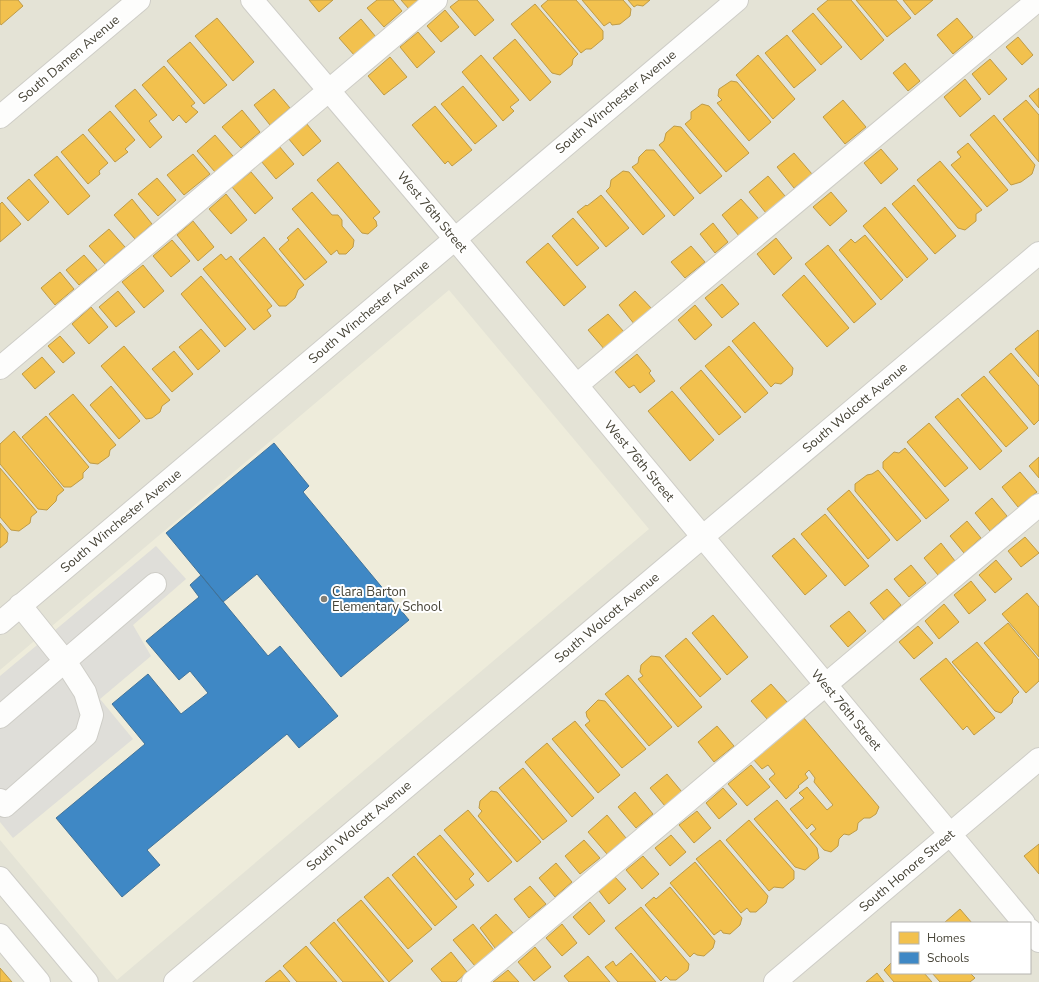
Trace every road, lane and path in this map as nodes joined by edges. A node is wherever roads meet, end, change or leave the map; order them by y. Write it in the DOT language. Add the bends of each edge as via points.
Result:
graph roads {
  1 [pos="139,0"];
  2 [pos="252,0"];
  3 [pos="436,0"];
  4 [pos="737,0"];
  5 [pos="1038,0"];
  6 [pos="329,91"];
  7 [pos="0,117"];
  8 [pos="455,239"];
  9 [pos="1039,253"];
  10 [pos="0,368"];
  11 [pos="576,385"];
  12 [pos="1039,505"];
  13 [pos="703,537"];
  14 [pos="155,584"];
  15 [pos="20,606"];
  16 [pos="0,623"];
  17 [pos="65,661"];
  18 [pos="826,685"];
  19 [pos="0,717"];
  20 [pos="1039,759"];
  21 [pos="0,800"];
  22 [pos="950,834"];
  23 [pos="0,878"];
  24 [pos="1023,922"];
  25 [pos="1031,931"];
  26 [pos="0,935"];
  27 [pos="1039,941"];
  28 [pos="39,982"];
  29 [pos="87,982"];
  30 [pos="175,982"];
  31 [pos="474,982"];
  32 [pos="775,982"];
  1 -- 7 [label="street, South Damen Avenue"];
  2 -- 6 [label="street, West 76th Street"];
  3 -- 6 [label="street"];
  4 -- 8 [label="street, South Winchester Avenue"];
  5 -- 11 [label="street"];
  6 -- 8 [label="street, West 76th Street"];
  6 -- 10 [label="street"];
  8 -- 11 [label="street, West 76th Street"];
  8 -- 15 [label="street, South Winchester Avenue"];
  9 -- 13 [label="street, South Wolcott Avenue"];
  11 -- 13 [label="street, West 76th Street"];
  12 -- 18 [label="street"];
  13 -- 18 [label="street, West 76th Street"];
  13 -- 30 [label="street, South Wolcott Avenue"];
  14 -- 17 [label="street"];
  15 -- 16 [label="street, South Winchester Avenue"];
  15 -- 17 [label="street"];
  17 -- 19 [label="street"];
  17 -- 21 [label="street" via="85,692 92,715 86,735 5,806"];
  18 -- 22 [label="street, West 76th Street"];
  18 -- 31 [label="street"];
  20 -- 22 [label="street, South Honore Street"];
  22 -- 24 [label="street, West 76th Street"];
  22 -- 32 [label="street, South Honore Street"];
  23 -- 29 [label="street"];
  25 -- 27 [label="street"];
  26 -- 28 [label="street"];
}
